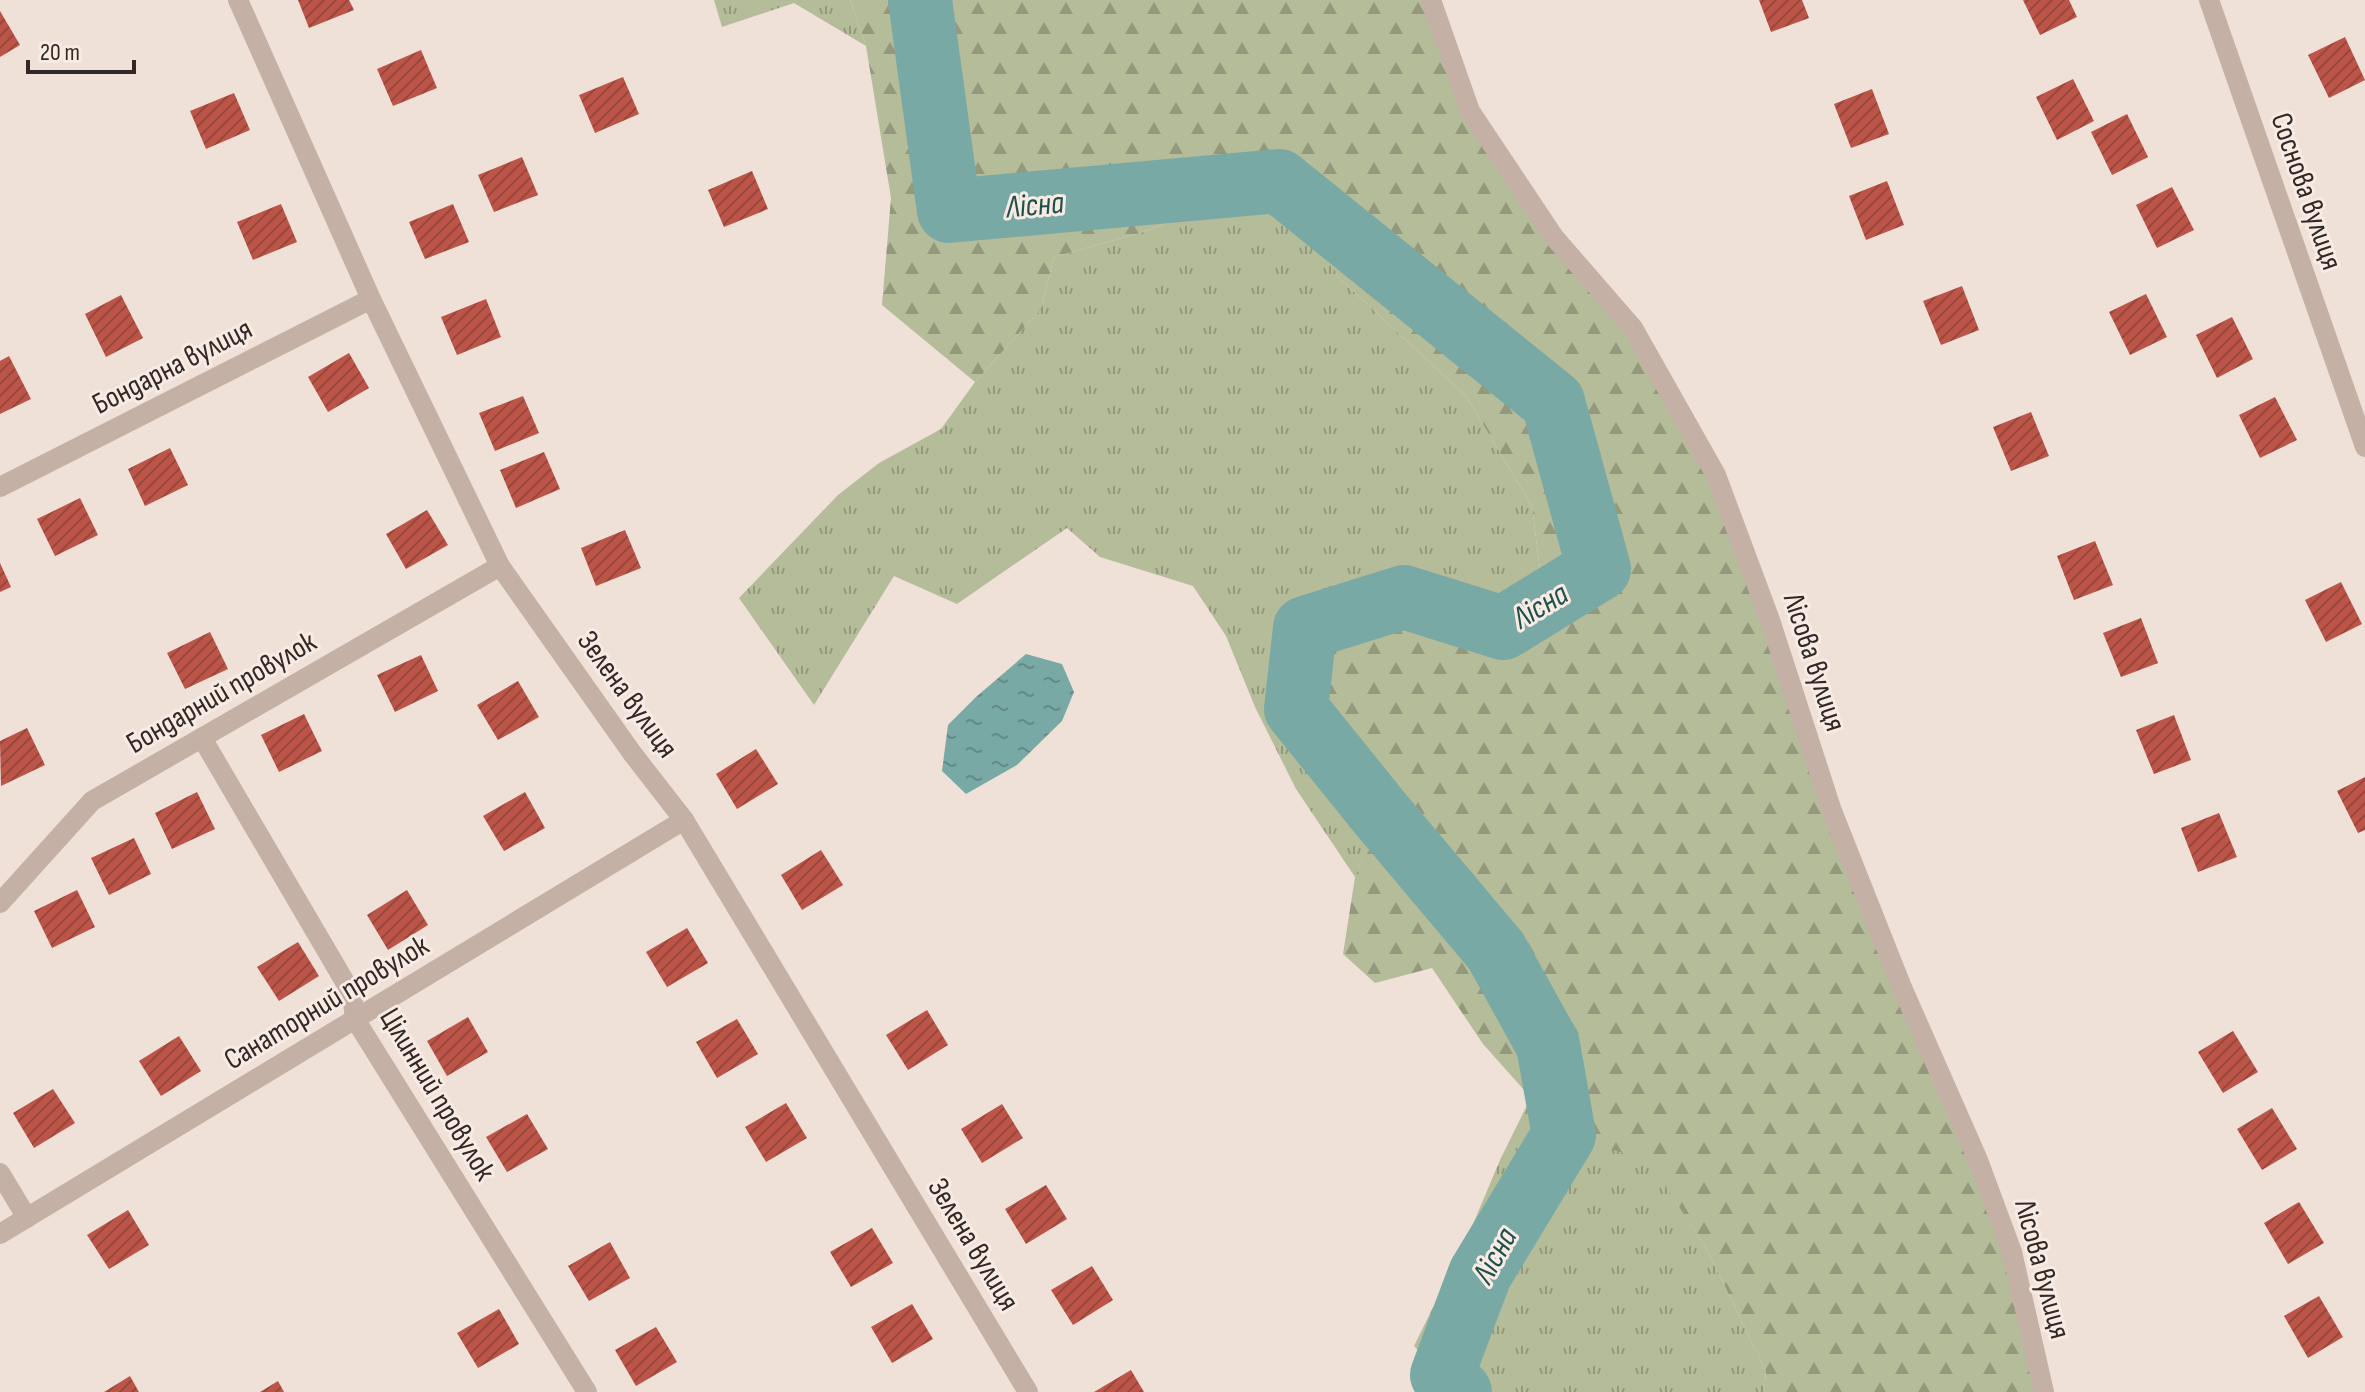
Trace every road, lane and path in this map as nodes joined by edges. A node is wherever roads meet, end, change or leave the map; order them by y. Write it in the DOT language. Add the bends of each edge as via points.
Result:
graph roads {
  1 [pos="238,0"];
  2 [pos="1431,0"];
  3 [pos="2209,0"];
  4 [pos="371,299"];
  5 [pos="2365,447"];
  6 [pos="0,487"];
  7 [pos="500,566"];
  8 [pos="202,738"];
  9 [pos="684,820"];
  10 [pos="0,903"];
  11 [pos="355,1019"];
  12 [pos="0,1173"];
  13 [pos="27,1218"];
  14 [pos="0,1234"];
  15 [pos="587,1392"];
  16 [pos="1028,1392"];
  17 [pos="2044,1392"];
  1 -- 4 [label="street, Зелена вулиця"];
  2 -- 17 [label="street, Лісова вулиця" via="1470,111 1554,237 1633,328 1716,475 1832,811 2012,1252"];
  3 -- 5 [label="street, Соснова вулиця"];
  4 -- 6 [label="street, Бондарна вулиця"];
  4 -- 7 [label="street, Зелена вулиця"];
  7 -- 8 [label="street, Бондарний провулок"];
  7 -- 9 [label="street, Зелена вулиця"];
  8 -- 10 [label="street, Бондарний провулок" via="92,801"];
  8 -- 11 [label="street, Цілинний провулок" via="352,994"];
  9 -- 11 [label="street, Санаторний провулок"];
  9 -- 16 [label="street, Зелена вулиця"];
  11 -- 13 [label="street, Санаторний провулок"];
  11 -- 15 [label="street, Цілинний провулок"];
  12 -- 13 [label="street"];
  13 -- 14 [label="street, Санаторний провулок"];
}
